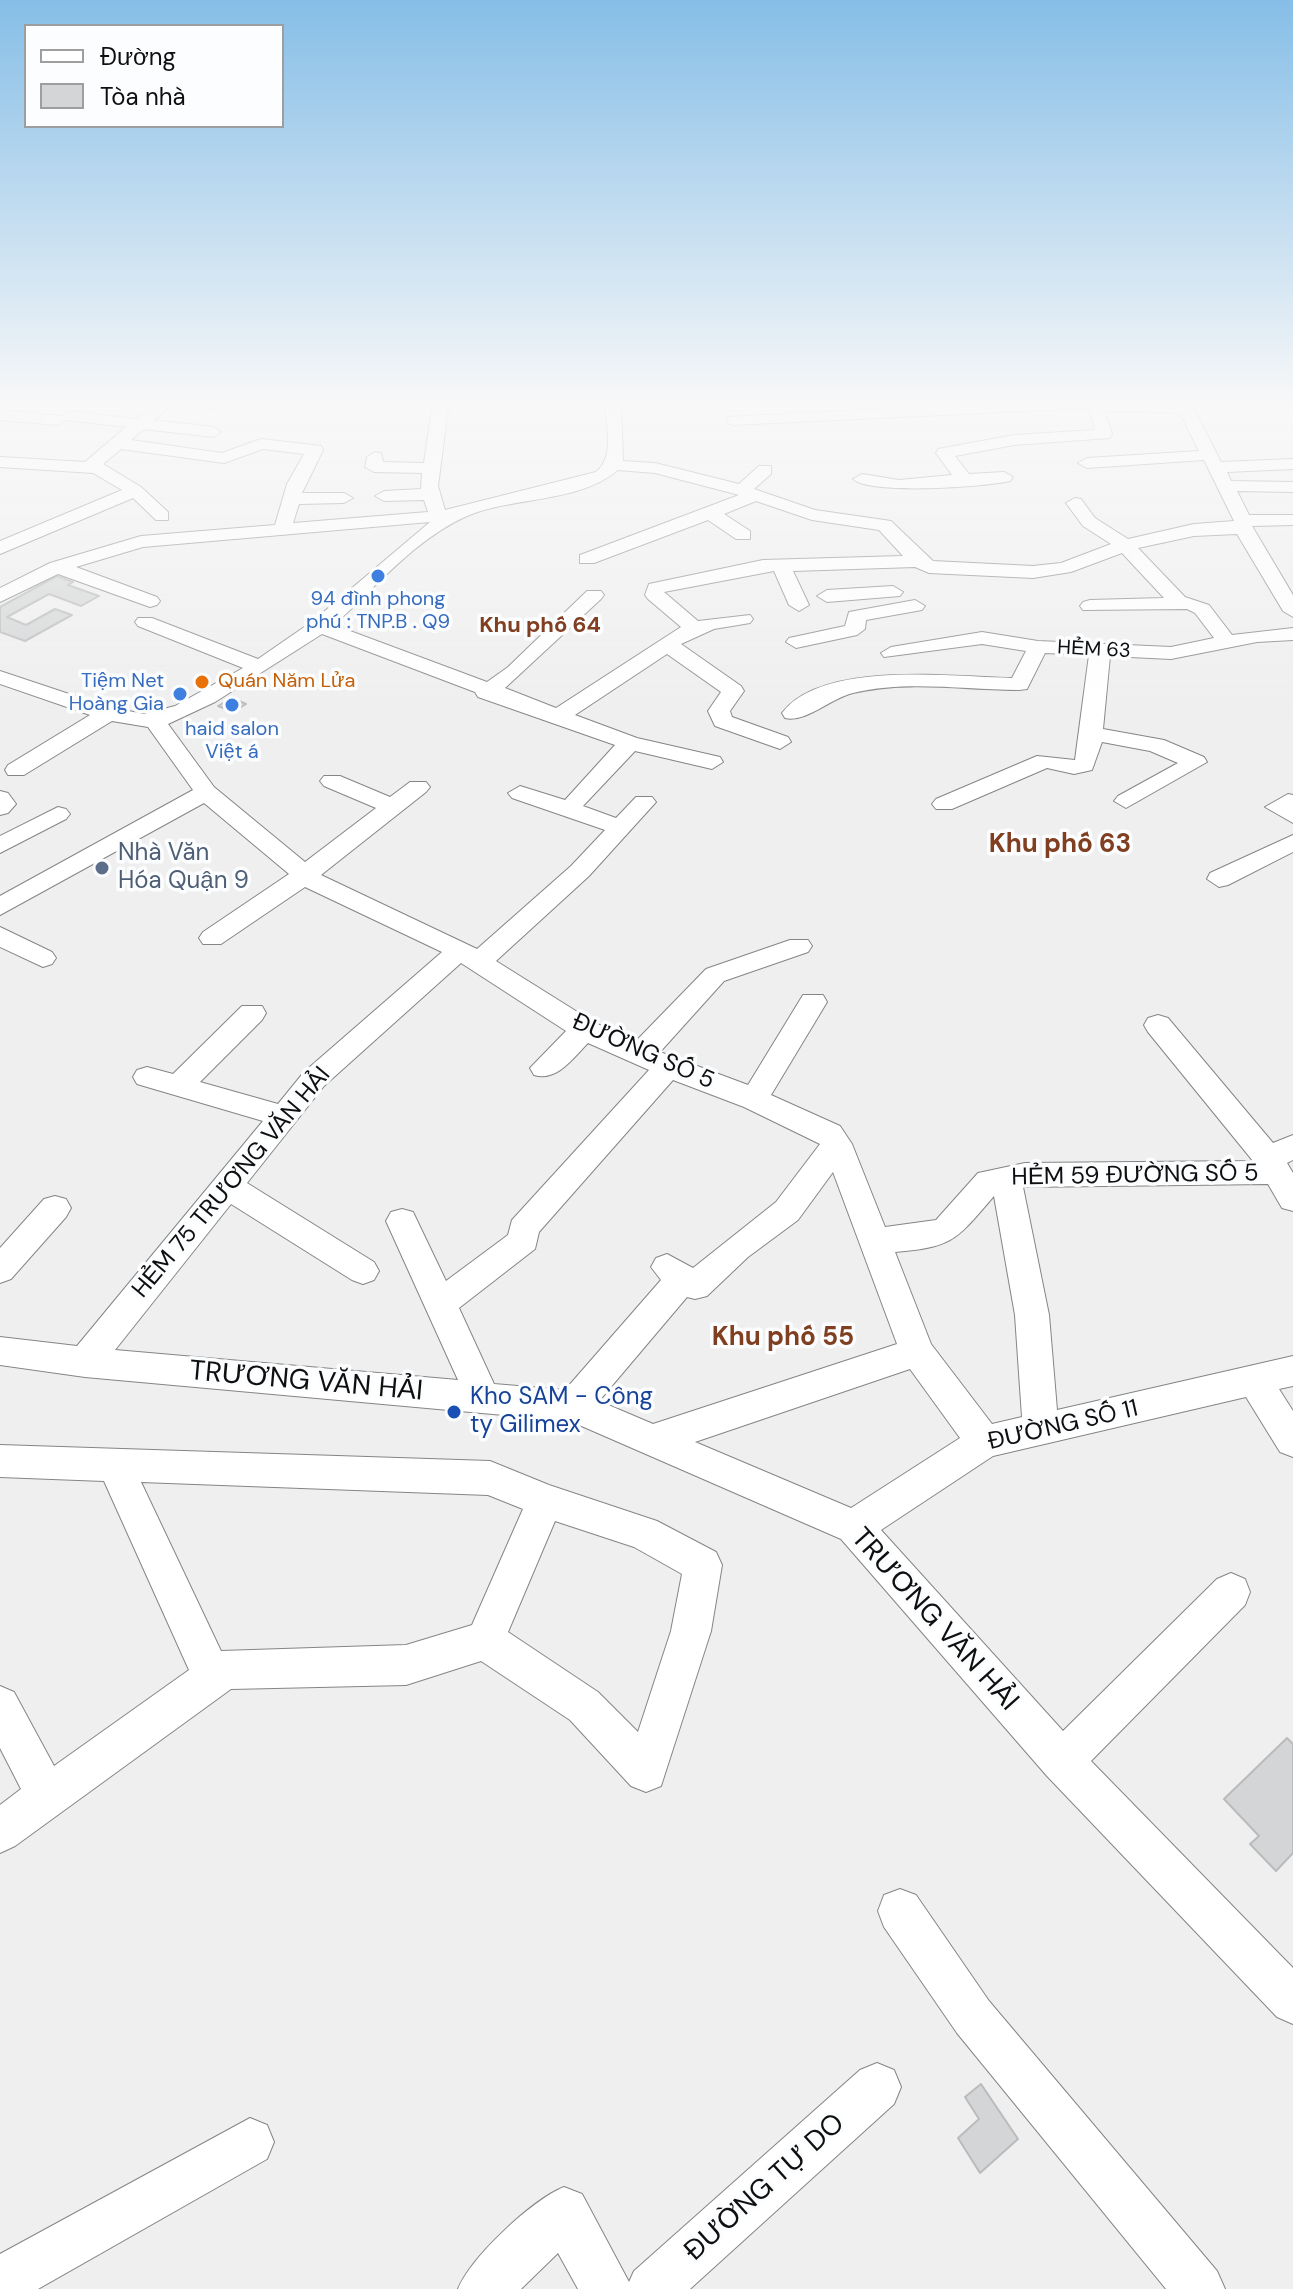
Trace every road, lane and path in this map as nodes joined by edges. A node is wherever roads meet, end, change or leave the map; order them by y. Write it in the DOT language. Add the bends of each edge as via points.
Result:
graph roads {
  1 [pos="95,508"];
  2 [pos="153,508"];
  3 [pos="288,508"];
  4 [pos="440,508"];
  5 [pos="470,508"];
  6 [pos="718,508"];
  7 [pos="791,508"];
  8 [pos="878,508"];
  9 [pos="1079,508"];
  10 [pos="1235,508"];
  11 [pos="880,511"];
  12 [pos="709,512"];
  13 [pos="162,516"];
  14 [pos="446,516"];
  15 [pos="1293,520"];
  16 [pos="0,523"];
  17 [pos="1243,524"];
  18 [pos="282,531"];
  19 [pos="743,535"];
  20 [pos="28,536"];
  21 [pos="1125,545"];
  22 [pos="0,548"];
  23 [pos="119,559"];
  24 [pos="587,559"];
  25 [pos="924,564"];
  26 [pos="781,565"];
  27 [pos="66,571"];
  28 [pos="594,595"];
  29 [pos="0,596"];
  30 [pos="827,596"];
  31 [pos="150,601"];
  32 [pos="1179,602"];
  33 [pos="922,604"];
  34 [pos="799,605"];
  35 [pos="1090,606"];
  36 [pos="1293,611"];
  37 [pos="743,619"];
  38 [pos="145,622"];
  39 [pos="319,626"];
  40 [pos="694,628"];
  41 [pos="1293,634"];
  42 [pos="796,642"];
  43 [pos="666,643"];
  44 [pos="1228,643"];
  45 [pos="1038,647"];
  46 [pos="1100,651"];
  47 [pos="891,653"];
  48 [pos="259,667"];
  49 [pos="0,677"];
  50 [pos="486,692"];
  51 [pos="110,713"];
  52 [pos="793,713"];
  53 [pos="557,717"];
  54 [pos="155,721"];
  55 [pos="1092,734"];
  56 [pos="780,742"];
  57 [pos="630,743"];
  58 [pos="712,762"];
  59 [pos="16,770"];
  60 [pos="332,781"];
  61 [pos="418,787"];
  62 [pos="206,792"];
  63 [pos="520,793"];
  64 [pos="0,798"];
  65 [pos="576,801"];
  66 [pos="1126,801"];
  67 [pos="644,802"];
  68 [pos="944,804"];
  69 [pos="392,807"];
  70 [pos="0,808"];
  71 [pos="58,814"];
  72 [pos="621,827"];
  73 [pos="1293,842"];
  74 [pos="0,846"];
  75 [pos="305,875"];
  76 [pos="1219,879"];
  77 [pos="0,907"];
  78 [pos="0,936"];
  79 [pos="212,938"];
  80 [pos="799,946"];
  81 [pos="469,956"];
  82 [pos="43,958"];
  83 [pos="813,1002"];
  84 [pos="252,1013"];
  85 [pos="1158,1025"];
  86 [pos="585,1030"];
  87 [pos="640,1055"];
  88 [pos="668,1067"];
  89 [pos="544,1068"];
  90 [pos="147,1077"];
  91 [pos="178,1086"];
  92 [pos="754,1099"];
  93 [pos="283,1116"];
  94 [pos="837,1144"];
  95 [pos="1279,1159"];
  96 [pos="1006,1178"];
  97 [pos="227,1186"];
  98 [pos="1293,1199"];
  99 [pos="55,1208"];
  100 [pos="402,1221"];
  101 [pos="875,1241"];
  102 [pos="0,1270"];
  103 [pos="363,1271"];
  104 [pos="440,1304"];
  105 [pos="0,1351"];
  106 [pos="917,1352"];
  107 [pos="85,1362"];
  108 [pos="1293,1371"];
  109 [pos="1255,1382"];
  110 [pos="483,1398"];
  111 [pos="573,1406"];
  112 [pos="1041,1429"];
  113 [pos="650,1441"];
  114 [pos="1293,1441"];
  115 [pos="984,1442"];
  116 [pos="0,1461"];
  117 [pos="115,1465"];
  118 [pos="545,1501"];
  119 [pos="854,1527"];
  120 [pos="1231,1592"];
  121 [pos="485,1640"];
  122 [pos="213,1677"];
  123 [pos="0,1706"];
  124 [pos="1062,1761"];
  125 [pos="47,1796"];
  126 [pos="0,1831"];
  127 [pos="900,1911"];
  128 [pos="1293,2001"];
  129 [pos="877,2087"];
  130 [pos="250,2142"];
  131 [pos="0,2282"];
  132 [pos="484,2289"];
  133 [pos="606,2289"];
  134 [pos="652,2289"];
  135 [pos="1199,2289"];
  1 -- 20 [label="street"];
  2 -- 13 [label="street"];
  3 -- 18 [label="street"];
  4 -- 14 [label="street"];
  5 -- 14 [label="street"];
  6 -- 12 [label="street"];
  7 -- 11 [label="street" via="812,515"];
  8 -- 11 [label="street"];
  9 -- 21 [label="street" via="1089,522"];
  10 -- 17 [label="street"];
  11 -- 25 [label="street"];
  12 -- 19 [label="street"];
  12 -- 24 [label="street" via="664,534"];
  14 -- 18 [label="street"];
  14 -- 39 [label="street"];
  15 -- 17 [label="street"];
  16 -- 20 [label="street"];
  17 -- 21 [label="street"];
  17 -- 36 [label="street"];
  18 -- 27 [label="street" via="141,542"];
  20 -- 22 [label="street"];
  21 -- 25 [label="street" via="1064,568 1033,572"];
  21 -- 32 [label="street"];
  23 -- 27 [label="street"];
  25 -- 26 [label="street"];
  25 -- 33 [label="street"];
  26 -- 34 [label="street"];
  26 -- 40 [label="street" via="655,591"];
  27 -- 29 [label="street"];
  27 -- 31 [label="street"];
  28 -- 50 [label="street"];
  30 -- 33 [label="street"];
  32 -- 35 [label="street"];
  32 -- 44 [label="street" via="1202,609"];
  33 -- 42 [label="street" via="866,612 856,616 855,629"];
  37 -- 40 [label="street"];
  38 -- 48 [label="street"];
  39 -- 48 [label="street"];
  39 -- 50 [label="street"];
  40 -- 43 [label="street"];
  41 -- 44 [label="street, HẺM 63"];
  43 -- 53 [label="street"];
  43 -- 56 [label="street" via="733,691 719,711 723,721"];
  44 -- 46 [label="street, HẺM 63" via="1171,653"];
  45 -- 46 [label="street, HẺM 63"];
  45 -- 47 [label="street" via="982,638"];
  45 -- 52 [label="street, HẺM 63" via="1019,684 874,680 807,702"];
  46 -- 55 [label="street"];
  48 -- 54 [label="street"];
  49 -- 51 [label="street"];
  50 -- 53 [label="street"];
  51 -- 54 [label="street"];
  51 -- 59 [label="street"];
  53 -- 57 [label="street"];
  54 -- 62 [label="street, ĐƯỜNG SỐ 5"];
  55 -- 66 [label="street" via="1156,745 1196,762"];
  55 -- 68 [label="street" via="1082,767 1045,761"];
  57 -- 58 [label="street"];
  57 -- 65 [label="street"];
  60 -- 69 [label="street"];
  61 -- 69 [label="street"];
  62 -- 75 [label="street, ĐƯỜNG SỐ 5"];
  62 -- 77 [label="street"];
  63 -- 72 [label="street"];
  64 -- 70 [label="street"];
  67 -- 72 [label="street, HẺM 75 TRƯƠNG VĂN HẢI"];
  69 -- 75 [label="street"];
  71 -- 74 [label="street"];
  72 -- 81 [label="street, HẺM 75 TRƯƠNG VĂN HẢI" via="580,871"];
  73 -- 76 [label="street"];
  75 -- 79 [label="street"];
  75 -- 81 [label="street, ĐƯỜNG SỐ 5"];
  78 -- 82 [label="street"];
  80 -- 87 [label="street" via="715,975"];
  81 -- 86 [label="street, ĐƯỜNG SỐ 5"];
  81 -- 93 [label="street, HẺM 75 TRƯƠNG VĂN HẢI" via="314,1079"];
  83 -- 92 [label="street"];
  84 -- 91 [label="street"];
  85 -- 95 [label="street"];
  86 -- 87 [label="street, ĐƯỜNG SỐ 5"];
  86 -- 89 [label="street"];
  87 -- 88 [label="street, ĐƯỜNG SỐ 5"];
  88 -- 92 [label="street, ĐƯỜNG SỐ 5"];
  88 -- 104 [label="street" via="523,1229 524,1240"];
  90 -- 91 [label="street"];
  91 -- 93 [label="street"];
  92 -- 94 [label="street, ĐƯỜNG SỐ 5" via="815,1126"];
  93 -- 97 [label="street, HẺM 75 TRƯƠNG VĂN HẢI"];
  94 -- 101 [label="street"];
  94 -- 111 [label="street" via="773,1224 695,1286 675,1273"];
  95 -- 96 [label="street, HẺM 59 ĐƯỜNG SỐ 5"];
  95 -- 98 [label="street"];
  96 -- 101 [label="street, HẺM 59 ĐƯỜNG SỐ 5" via="989,1181 946,1230"];
  96 -- 112 [label="street" via="1032,1315"];
  97 -- 103 [label="street"];
  97 -- 107 [label="street, HẺM 75 TRƯƠNG VĂN HẢI"];
  99 -- 102 [label="street"];
  100 -- 104 [label="street"];
  101 -- 106 [label="street"];
  104 -- 110 [label="street"];
  105 -- 107 [label="street, TRƯƠNG VĂN HẢI"];
  106 -- 113 [label="street"];
  106 -- 115 [label="street"];
  107 -- 110 [label="street, TRƯƠNG VĂN HẢI"];
  108 -- 109 [label="street, ĐƯỜNG SỐ 11"];
  109 -- 112 [label="street, ĐƯỜNG SỐ 11"];
  109 -- 114 [label="street"];
  110 -- 111 [label="street, TRƯƠNG VĂN HẢI"];
  111 -- 113 [label="street, TRƯƠNG VĂN HẢI"];
  112 -- 115 [label="street, ĐƯỜNG SỐ 11"];
  113 -- 119 [label="street, TRƯƠNG VĂN HẢI"];
  115 -- 119 [label="street, ĐƯỜNG SỐ 11"];
  116 -- 117 [label="street"];
  117 -- 118 [label="street" via="490,1478"];
  117 -- 122 [label="street"];
  118 -- 121 [label="street"];
  118 -- 121 [label="street" via="644,1533 703,1565 691,1631 646,1771 584,1706"];
  119 -- 124 [label="street, TRƯƠNG VĂN HẢI"];
  120 -- 124 [label="street"];
  121 -- 122 [label="street" via="406,1665 225,1669"];
  122 -- 125 [label="street"];
  123 -- 125 [label="street"];
  124 -- 128 [label="street, TRƯƠNG VĂN HẢI"];
  125 -- 126 [label="street"];
  127 -- 135 [label="street" via="973,2017"];
  129 -- 134 [label="street, ĐƯỜNG TỰ DO"];
  130 -- 131 [label="street"];
  132 -- 133 [label="street" via="564,2212"];
}
